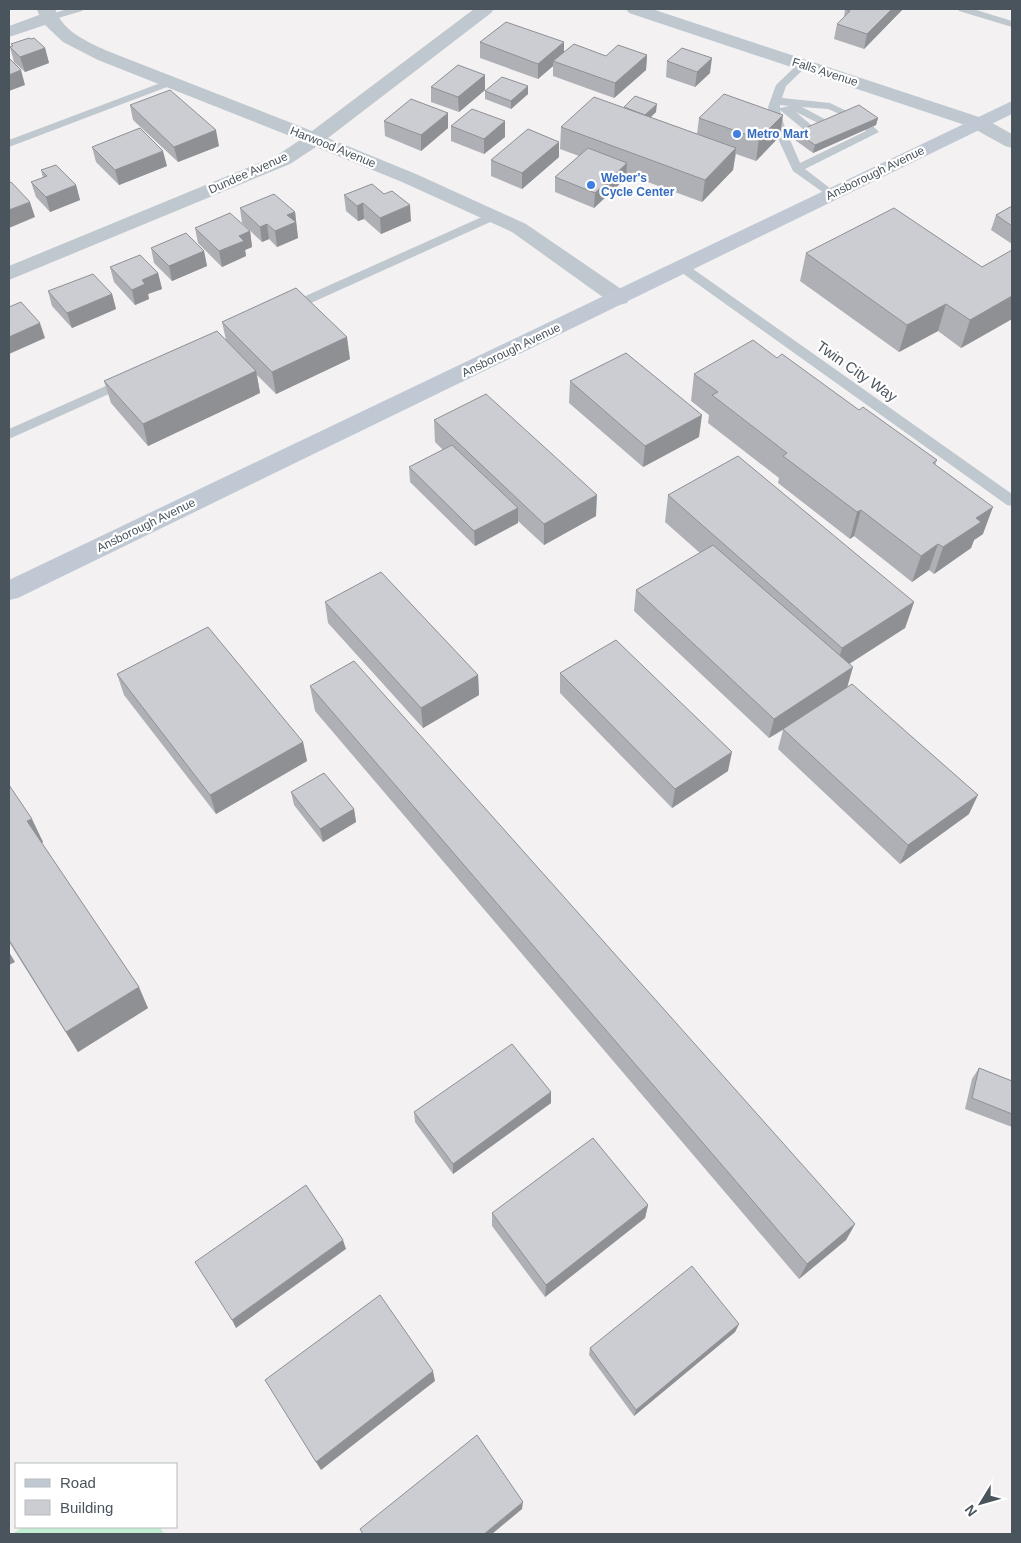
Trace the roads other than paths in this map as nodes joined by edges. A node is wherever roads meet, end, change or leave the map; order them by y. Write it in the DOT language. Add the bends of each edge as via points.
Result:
graph roads {
  1 [pos="78,9"];
  2 [pos="485,9"];
  3 [pos="635,9"];
  4 [pos="963,9"];
  5 [pos="47,14"];
  6 [pos="1012,24"];
  7 [pos="9,32"];
  8 [pos="803,65"];
  9 [pos="171,82"];
  10 [pos="776,101"];
  11 [pos="1012,107"];
  12 [pos="852,116"];
  13 [pos="978,123"];
  14 [pos="830,125"];
  15 [pos="869,128"];
  16 [pos="813,132"];
  17 [pos="314,139"];
  18 [pos="1012,142"];
  19 [pos="9,144"];
  20 [pos="797,169"];
  21 [pos="831,194"];
  22 [pos="493,216"];
  23 [pos="682,267"];
  24 [pos="9,274"];
  25 [pos="619,298"];
  26 [pos="278,313"];
  27 [pos="134,378"];
  28 [pos="9,434"];
  29 [pos="1012,501"];
  30 [pos="9,591"];
  1 -- 5 [label="lane"];
  2 -- 17 [label="street, Dundee Avenue"];
  3 -- 8 [label="street, Falls Avenue"];
  4 -- 6 [label="lane"];
  5 -- 7 [label="street"];
  5 -- 9 [label="street, Harwood Avenue" via="71,40"];
  8 -- 10 [label="lane" via="781,85"];
  8 -- 13 [label="street, Falls Avenue"];
  9 -- 17 [label="street, Harwood Avenue"];
  9 -- 19 [label="lane"];
  10 -- 12 [label="lane" via="830,106"];
  10 -- 14 [label="lane"];
  10 -- 16 [label="lane"];
  10 -- 20 [label="lane" via="774,107 779,128"];
  11 -- 13 [label="main road, Ansborough Avenue"];
  13 -- 18 [label="street, Falls Avenue"];
  13 -- 21 [label="main road, Ansborough Avenue"];
  15 -- 20 [label="lane" via="873,132 834,147"];
  17 -- 22 [label="street, Harwood Avenue"];
  17 -- 24 [label="street, Dundee Avenue" via="283,160"];
  20 -- 21 [label="lane"];
  21 -- 23 [label="main road, Ansborough Avenue"];
  22 -- 25 [label="street, Harwood Avenue" via="519,228"];
  22 -- 26 [label="lane"];
  23 -- 25 [label="main road, Ansborough Avenue"];
  23 -- 29 [label="lane, Twin City Way"];
  25 -- 30 [label="main road, Ansborough Avenue"];
  27 -- 28 [label="lane"];
}
